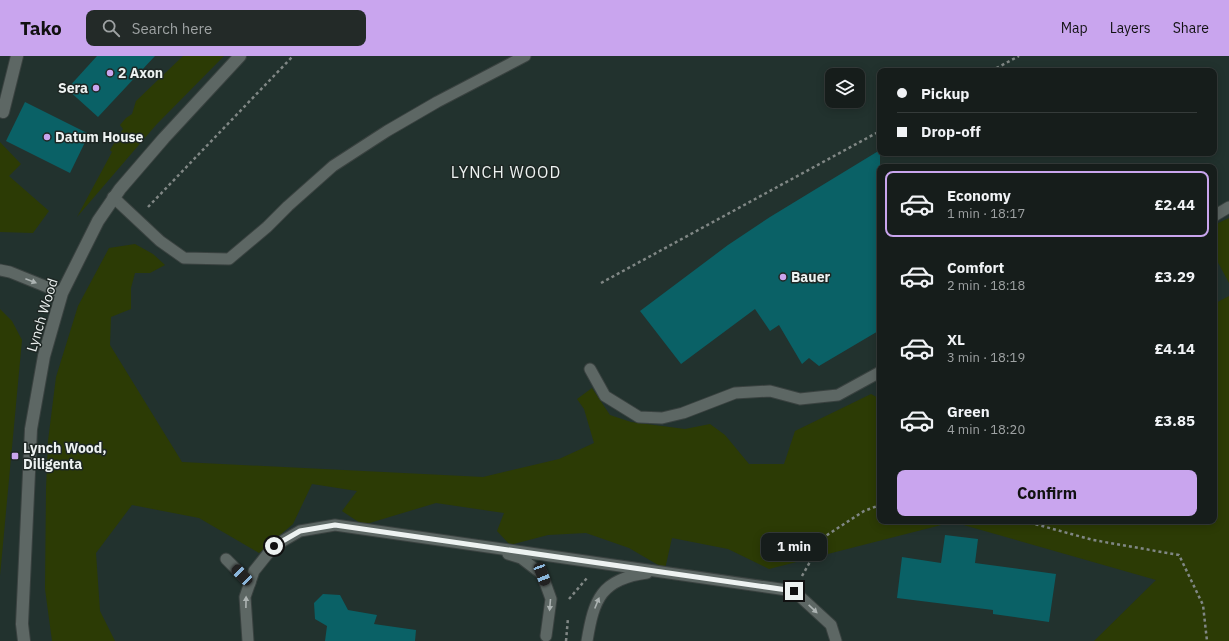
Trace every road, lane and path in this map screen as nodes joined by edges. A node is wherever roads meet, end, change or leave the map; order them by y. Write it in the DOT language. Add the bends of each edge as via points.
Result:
graph roads {
  1 [pos="17,56"];
  2 [pos="240,56"];
  3 [pos="293,56"];
  4 [pos="525,56"];
  5 [pos="1019,56"];
  6 [pos="997,68"];
  7 [pos="3,112"];
  8 [pos="877,133"];
  9 [pos="113,197"];
  10 [pos="1229,207"];
  11 [pos="1217,214"];
  12 [pos="136,219"];
  13 [pos="0,270"];
  14 [pos="601,283"];
  15 [pos="62,293"];
  16 [pos="590,369"];
  17 [pos="877,374"];
  18 [pos="877,506"];
  19 [pos="1035,524"];
  20 [pos="487,546"];
  21 [pos="226,559"];
  22 [pos="661,572"];
  23 [pos="250,583"];
  24 [pos="794,591"];
  25 [pos="546,636"];
  26 [pos="24,641"];
  27 [pos="248,641"];
  28 [pos="587,641"];
  29 [pos="836,641"];
  30 [pos="1207,641"];
  1 -- 7 [label="street"];
  2 -- 9 [label="street, Lynch Wood"];
  3 -- 12 [label="path"];
  4 -- 12 [label="lane" via="394,127 333,166 229,259 184,258"];
  5 -- 6 [label="path"];
  8 -- 14 [label="path"];
  9 -- 12 [label="lane"];
  9 -- 15 [label="street, Lynch Wood"];
  10 -- 11 [label="lane"];
  13 -- 15 [label="lane, one-way"];
  15 -- 26 [label="street, Lynch Wood" via="44,356 31,429 22,624"];
  16 -- 17 [label="lane" via="605,396 638,417 662,418 683,413 735,393 770,391 800,399 838,395"];
  18 -- 24 [label="path" via="864,511 824,537"];
  19 -- 30 [label="path" via="1092,540 1179,555 1203,605"];
  20 -- 22 [label="lane"];
  20 -- 23 [label="lane" via="335,525 300,531 274,546 254,571"];
  20 -- 25 [label="lane, one-way" via="521,558 542,574 552,599"];
  21 -- 23 [label="lane"];
  22 -- 24 [label="lane"];
  28 -- 22 [label="lane, one-way" via="591,618 599,596 613,582 636,574"];
  27 -- 23 [label="lane, one-way" via="245,597"];
  24 -- 29 [label="lane, one-way" via="831,625"];
}
